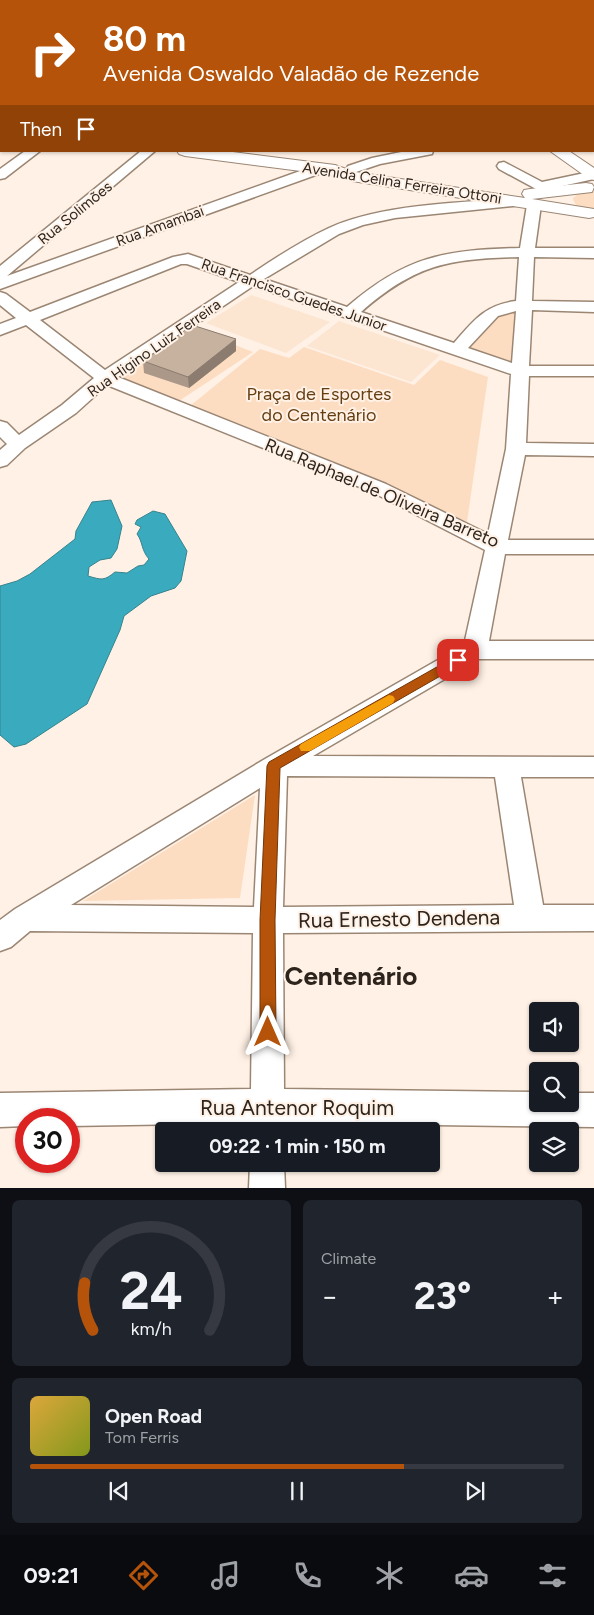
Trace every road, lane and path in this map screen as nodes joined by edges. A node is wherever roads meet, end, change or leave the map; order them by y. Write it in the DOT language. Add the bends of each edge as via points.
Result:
graph roads {
  1 [pos="33,152"];
  2 [pos="148,152"];
  3 [pos="192,152"];
  4 [pos="314,152"];
  5 [pos="422,152"];
  6 [pos="559,152"];
  7 [pos="504,166"];
  8 [pos="327,170"];
  9 [pos="352,172"];
  10 [pos="0,176"];
  11 [pos="592,182"];
  12 [pos="535,197"];
  13 [pos="592,213"];
  14 [pos="594,253"];
  15 [pos="527,254"];
  16 [pos="0,274"];
  17 [pos="252,281"];
  18 [pos="0,284"];
  19 [pos="0,297"];
  20 [pos="524,307"];
  21 [pos="594,307"];
  22 [pos="348,314"];
  23 [pos="28,318"];
  24 [pos="0,330"];
  25 [pos="456,350"];
  26 [pos="519,371"];
  27 [pos="594,371"];
  28 [pos="105,378"];
  29 [pos="0,426"];
  30 [pos="18,444"];
  31 [pos="516,450"];
  32 [pos="594,450"];
  33 [pos="0,461"];
  34 [pos="497,547"];
  35 [pos="594,547"];
  36 [pos="475,650"];
  37 [pos="594,650"];
  38 [pos="274,766"];
  39 [pos="506,766"];
  40 [pos="594,767"];
  41 [pos="530,917"];
  42 [pos="25,918"];
  43 [pos="594,918"];
  44 [pos="268,920"];
  45 [pos="0,937"];
  46 [pos="0,1110"];
  47 [pos="594,1110"];
  48 [pos="268,1119"];
  49 [pos="267,1172"];
  50 [pos="267,1188"];
  1 -- 10 [label="street"];
  2 -- 16 [label="street, Rua Solimões"];
  3 -- 8 [label="main road, Avenida Celina Ferreira Ottoni"];
  4 -- 9 [label="main road"];
  5 -- 9 [label="street" via="377,161"];
  6 -- 11 [label="main road"];
  7 -- 12 [label="street"];
  8 -- 9 [label="main road, Avenida Celina Ferreira Ottoni"];
  8 -- 18 [label="street, Rua Amambai"];
  9 -- 12 [label="main road, Avenida Celina Ferreira Ottoni"];
  9 -- 12 [label="main road"];
  11 -- 12 [label="main road"];
  11 -- 13 [label="main road" via="569,196 577,208"];
  12 -- 13 [label="main road, Avenida Celina Ferreira Ottoni"];
  12 -- 15 [label="street"];
  12 -- 17 [label="street, Rua Higino Luiz Ferreira" via="395,214 359,222 304,246"];
  14 -- 15 [label="street"];
  15 -- 20 [label="street"];
  15 -- 22 [label="street" via="469,255 436,260 408,270 383,285"];
  17 -- 22 [label="street, Rua Francisco Guedes Junior"];
  17 -- 23 [label="street, Rua Francisco Guedes Junior" via="183,259"];
  17 -- 28 [label="street, Rua Higino Luiz Ferreira"];
  19 -- 23 [label="street, Rua Raphael de Oliveira Barreto"];
  20 -- 21 [label="street"];
  20 -- 25 [label="street" via="497,310"];
  20 -- 26 [label="street"];
  22 -- 25 [label="street, Rua Francisco Guedes Junior"];
  23 -- 24 [label="street, Rua Francisco Guedes Junior"];
  23 -- 28 [label="street, Rua Raphael de Oliveira Barreto"];
  25 -- 26 [label="street, Rua Francisco Guedes Junior"];
  26 -- 27 [label="street, Rua Francisco Guedes Junior"];
  26 -- 31 [label="street"];
  28 -- 30 [label="street, Rua Higino Luiz Ferreira" via="69,409"];
  28 -- 34 [label="street, Rua Raphael de Oliveira Barreto" via="379,488"];
  29 -- 30 [label="street"];
  30 -- 33 [label="street, Rua Higino Luiz Ferreira"];
  31 -- 32 [label="street"];
  31 -- 34 [label="street"];
  34 -- 35 [label="street, Rua Raphael de Oliveira Barreto"];
  34 -- 36 [label="street"];
  36 -- 37 [label="street"];
  36 -- 38 [label="street"];
  38 -- 39 [label="street"];
  38 -- 42 [label="street"];
  38 -- 44 [label="street"];
  39 -- 40 [label="street"];
  39 -- 41 [label="street"];
  41 -- 43 [label="street, Rua Ernesto Dendena"];
  41 -- 44 [label="street, Rua Ernesto Dendena"];
  42 -- 44 [label="street, Rua Ernesto Dendena"];
  42 -- 45 [label="street"];
  44 -- 48 [label="street"];
  46 -- 48 [label="street, Rua Antenor Roquim"];
  47 -- 48 [label="street, Rua Antenor Roquim"];
  49 -- 50 [label="street"];
}
